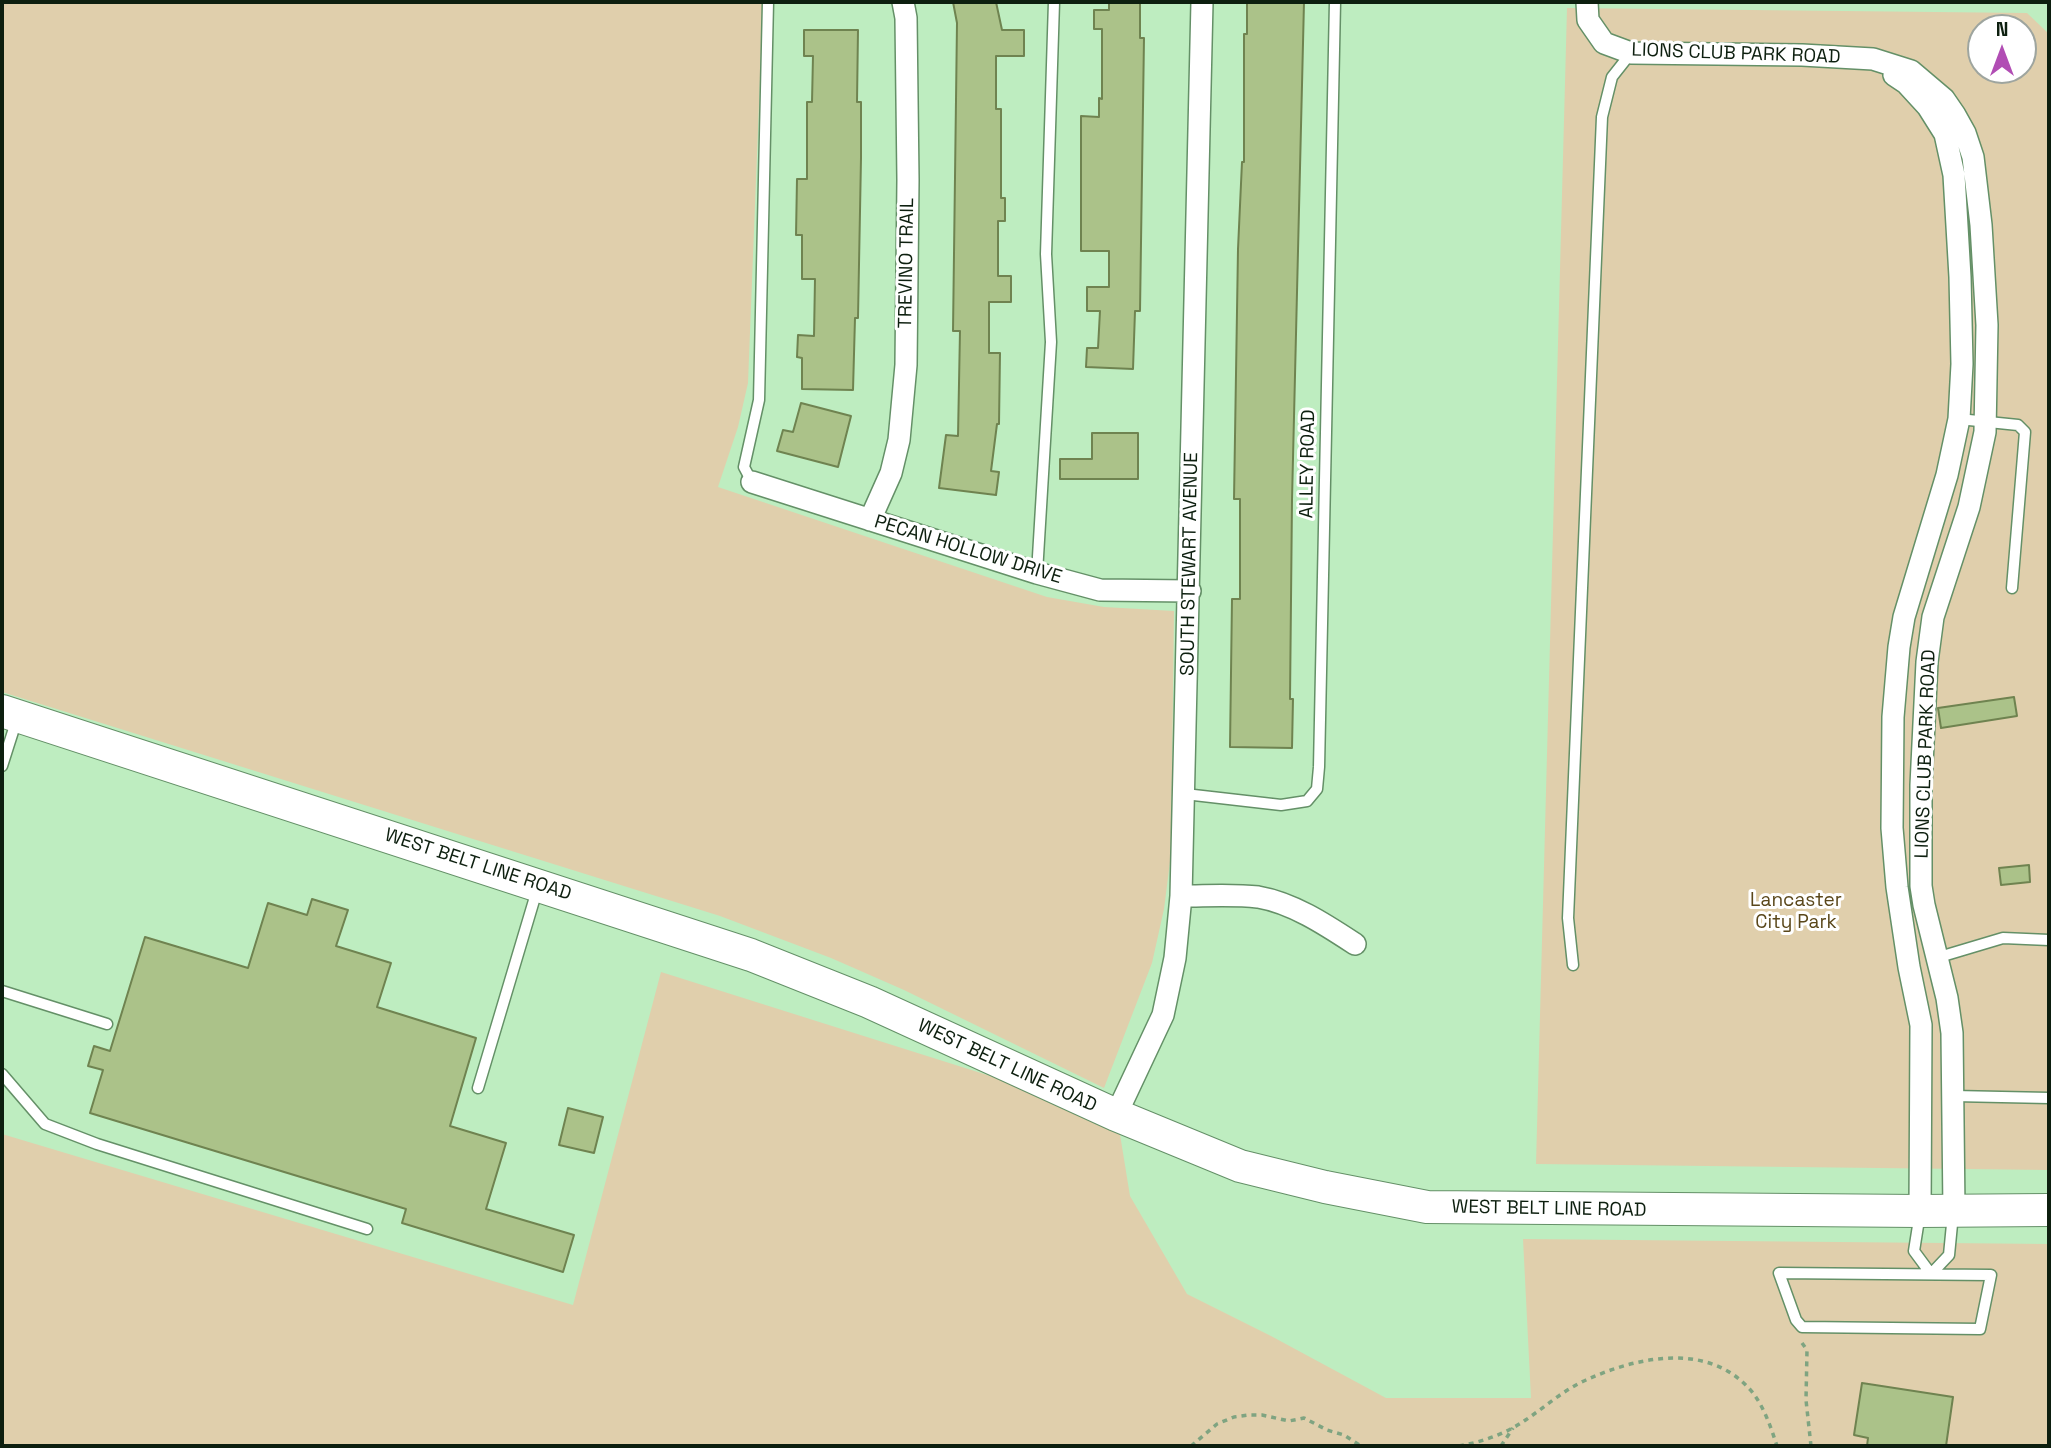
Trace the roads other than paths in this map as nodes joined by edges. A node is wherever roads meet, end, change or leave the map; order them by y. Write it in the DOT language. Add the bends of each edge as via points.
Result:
graph roads {
  1 [pos="768,2"];
  2 [pos="903,2"];
  3 [pos="1054,2"];
  4 [pos="1202,2"];
  5 [pos="1335,2"];
  6 [pos="1587,2"];
  7 [pos="1631,53"];
  8 [pos="1873,59"];
  9 [pos="1957,225"];
  10 [pos="1982,225"];
  11 [pos="1961,382"];
  12 [pos="1987,382"];
  13 [pos="1959,419"];
  14 [pos="1986,423"];
  15 [pos="752,482"];
  16 [pos="870,520"];
  17 [pos="1038,573"];
  18 [pos="2012,588"];
  19 [pos="1190,591"];
  20 [pos="1897,678"];
  21 [pos="1926,679"];
  22 [pos="10,714"];
  23 [pos="2,766"];
  24 [pos="1185,794"];
  25 [pos="538,884"];
  26 [pos="1181,896"];
  27 [pos="1924,905"];
  28 [pos="1900,910"];
  29 [pos="2049,940"];
  30 [pos="1355,944"];
  31 [pos="1936,958"];
  32 [pos="1573,965"];
  33 [pos="1909,967"];
  34 [pos="2,991"];
  35 [pos="107,1024"];
  36 [pos="2,1074"];
  37 [pos="478,1088"];
  38 [pos="1921,1096"];
  39 [pos="1954,1096"];
  40 [pos="2049,1098"];
  41 [pos="1116,1115"];
  42 [pos="2049,1210"];
  43 [pos="1920,1211"];
  44 [pos="1954,1211"];
  45 [pos="367,1229"];
  46 [pos="1931,1274"];
  1 -- 15 [label="lane" via="760,387 744,467"];
  2 -- 16 [label="street, TREVINO TRAIL" via="908,180 906,365 899,440 891,473"];
  3 -- 17 [label="lane" via="1046,254 1051,342"];
  4 -- 19 [label="street, SOUTH STEWART AVENUE"];
  5 -- 24 [label="lane, ALLEY ROAD" via="1317,789 1307,802 1281,805"];
  6 -- 7 [label="street, LIONS CLUB PARK ROAD" via="1588,20 1604,43"];
  7 -- 8 [label="street, LIONS CLUB PARK ROAD"];
  7 -- 32 [label="lane" via="1612,77 1602,117 1568,918"];
  8 -- 9 [label="street, LIONS CLUB PARK ROAD" via="1906,83 1945,134 1954,175"];
  8 -- 10 [label="street, LIONS CLUB PARK ROAD" via="1911,71 1944,99 1955,115 1973,157"];
  9 -- 10 [label="lane"];
  9 -- 11 [label="street, LIONS CLUB PARK ROAD"];
  10 -- 12 [label="street, LIONS CLUB PARK ROAD"];
  11 -- 12 [label="lane"];
  11 -- 13 [label="street, LIONS CLUB PARK ROAD"];
  12 -- 14 [label="street, LIONS CLUB PARK ROAD"];
  13 -- 14 [label="lane"];
  13 -- 20 [label="street, LIONS CLUB PARK ROAD" via="1904,617"];
  14 -- 18 [label="lane" via="2018,425 2025,432"];
  14 -- 21 [label="street, LIONS CLUB PARK ROAD" via="1976,481 1933,617"];
  15 -- 16 [label="street, PECAN HOLLOW DRIVE"];
  16 -- 17 [label="street, PECAN HOLLOW DRIVE"];
  17 -- 19 [label="street, PECAN HOLLOW DRIVE" via="1100,590"];
  19 -- 24 [label="street, SOUTH STEWART AVENUE"];
  20 -- 21 [label="street"];
  20 -- 28 [label="street, LIONS CLUB PARK ROAD" via="1892,828"];
  21 -- 27 [label="street, LIONS CLUB PARK ROAD" via="1921,785"];
  22 -- 23 [label="lane"];
  22 -- 25 [label="main road, WEST BELT LINE ROAD"];
  24 -- 26 [label="street, SOUTH STEWART AVENUE"];
  25 -- 37 [label="lane"];
  25 -- 41 [label="main road, WEST BELT LINE ROAD" via="751,955 834,988"];
  26 -- 30 [label="street" via="1259,897 1322,922"];
  26 -- 41 [label="street, SOUTH STEWART AVENUE" via="1163,1015"];
  27 -- 28 [label="street"];
  27 -- 31 [label="street, LIONS CLUB PARK ROAD"];
  28 -- 33 [label="street, LIONS CLUB PARK ROAD"];
  29 -- 31 [label="lane" via="2003,938"];
  31 -- 33 [label="street"];
  31 -- 39 [label="street, LIONS CLUB PARK ROAD" via="1952,1033"];
  33 -- 38 [label="street, LIONS CLUB PARK ROAD" via="1921,1025"];
  34 -- 35 [label="lane"];
  36 -- 45 [label="lane" via="46,1124"];
  38 -- 39 [label="street"];
  38 -- 43 [label="street, LIONS CLUB PARK ROAD"];
  39 -- 40 [label="lane"];
  39 -- 44 [label="street, LIONS CLUB PARK ROAD"];
  41 -- 43 [label="main road, WEST BELT LINE ROAD" via="1240,1166 1427,1207"];
  42 -- 44 [label="main road, WEST BELT LINE ROAD"];
  43 -- 44 [label="main road, WEST BELT LINE ROAD"];
  43 -- 46 [label="lane" via="1914,1251"];
  44 -- 46 [label="lane" via="1949,1255"];
  46 -- 46 [label="lane" via="1779,1273 1802,1327 1980,1329 1991,1275"];
}
